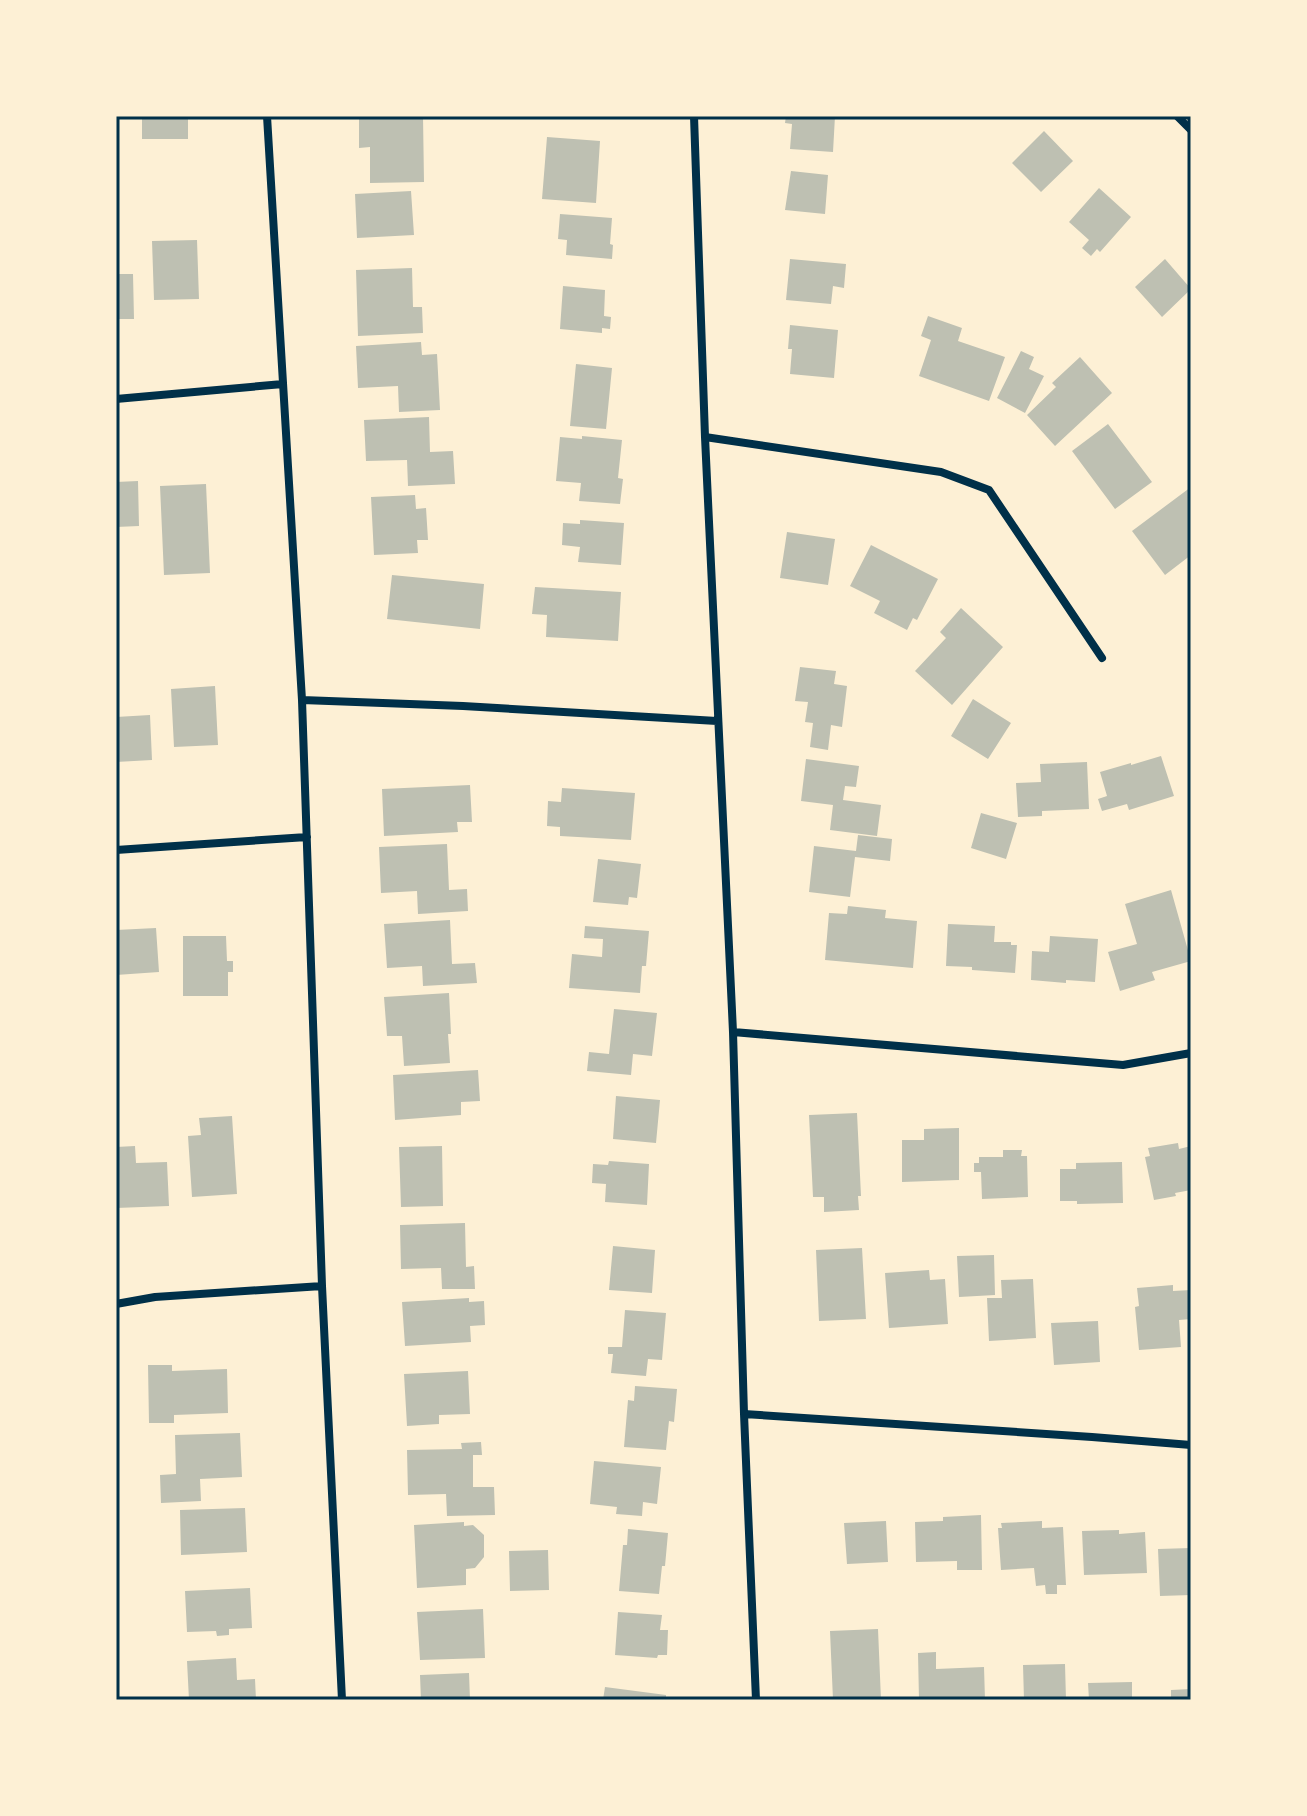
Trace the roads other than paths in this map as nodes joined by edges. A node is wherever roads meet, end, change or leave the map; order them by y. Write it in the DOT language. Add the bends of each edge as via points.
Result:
graph roads {
  1 [pos="267,116"];
  2 [pos="694,116"];
  3 [pos="1177,116"];
  4 [pos="1191,130"];
  5 [pos="283,384"];
  6 [pos="116,399"];
  7 [pos="705,437"];
  8 [pos="1102,658"];
  9 [pos="302,700"];
  10 [pos="717,721"];
  11 [pos="307,837"];
  12 [pos="116,850"];
  13 [pos="733,1032"];
  14 [pos="1191,1053"];
  15 [pos="322,1286"];
  16 [pos="116,1304"];
  17 [pos="744,1414"];
  18 [pos="1191,1445"];
  19 [pos="342,1700"];
  20 [pos="756,1700"];
  1 -- 5 [label="street"];
  2 -- 7 [label="street"];
  3 -- 4 [label="street"];
  5 -- 6 [label="street"];
  5 -- 9 [label="street"];
  7 -- 8 [label="street" via="941,472 989,490"];
  7 -- 10 [label="street"];
  9 -- 10 [label="street"];
  9 -- 11 [label="street"];
  10 -- 13 [label="street"];
  11 -- 12 [label="street"];
  11 -- 15 [label="street"];
  13 -- 14 [label="street" via="1123,1065"];
  13 -- 17 [label="street"];
  15 -- 16 [label="street"];
  15 -- 19 [label="street"];
  17 -- 18 [label="street"];
  17 -- 20 [label="street"];
}
